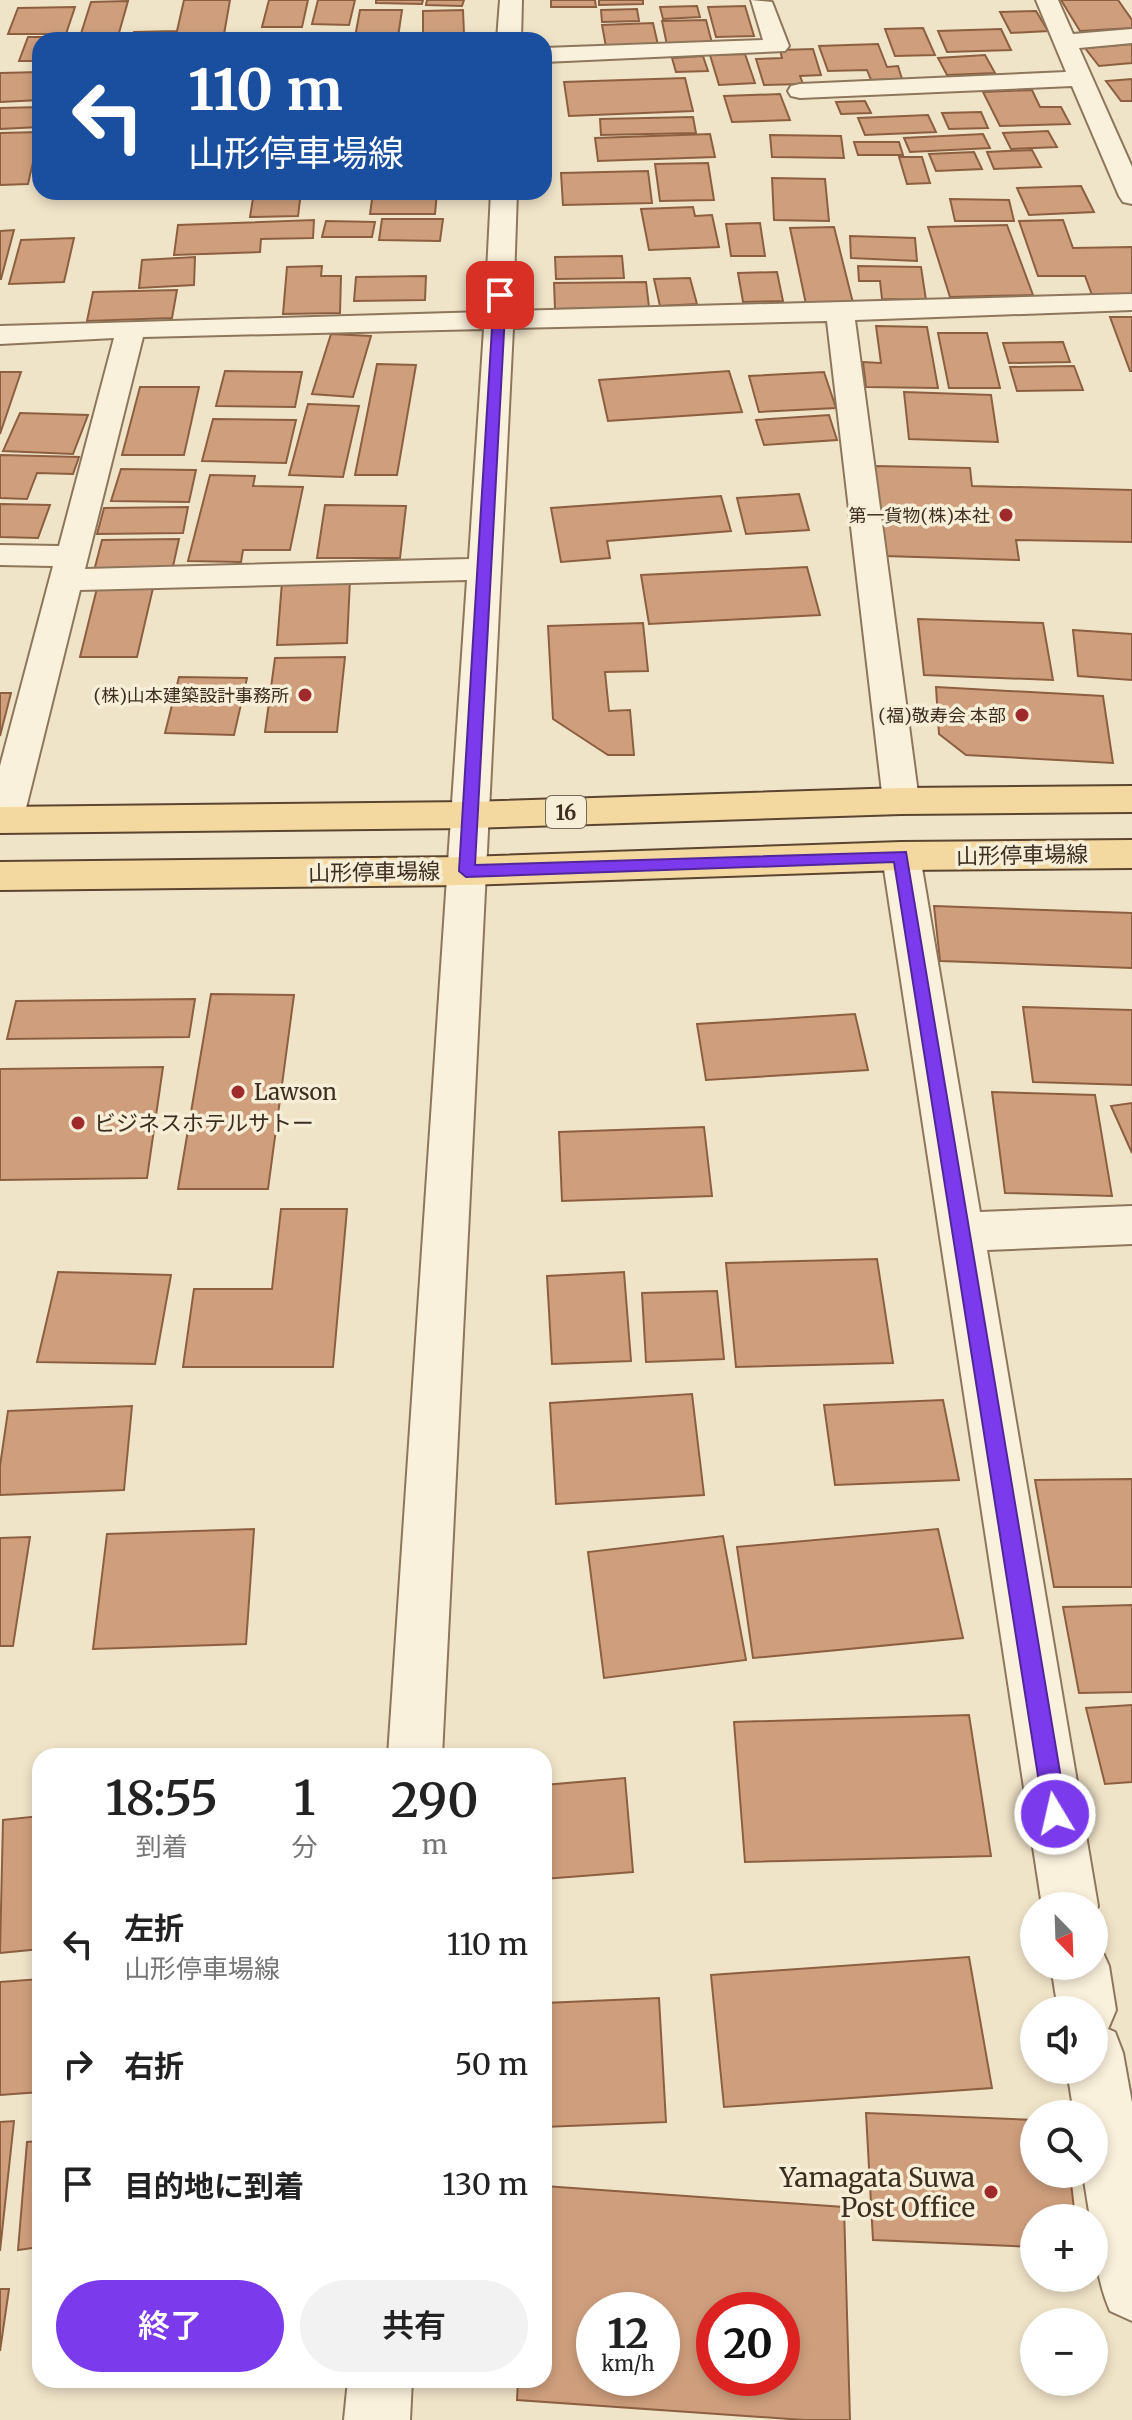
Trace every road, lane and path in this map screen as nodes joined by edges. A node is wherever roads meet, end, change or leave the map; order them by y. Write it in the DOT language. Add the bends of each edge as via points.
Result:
graph roads {
  1 [pos="511,0"];
  2 [pos="1047,0"];
  3 [pos="761,2"];
  4 [pos="509,32"];
  5 [pos="1132,36"];
  6 [pos="1065,42"];
  7 [pos="552,55"];
  8 [pos="1082,78"];
  9 [pos="800,91"];
  10 [pos="1132,196"];
  11 [pos="504,200"];
  12 [pos="1132,302"];
  13 [pos="840,312"];
  14 [pos="499,321"];
  15 [pos="131,329"];
  16 [pos="0,335"];
  17 [pos="0,555"];
  18 [pos="71,568"];
  19 [pos="482,569"];
  20 [pos="1132,799"];
  21 [pos="901,801"];
  22 [pos="469,815"];
  23 [pos="2,820"];
  24 [pos="1132,854"];
  25 [pos="901,856"];
  26 [pos="466,871"];
  27 [pos="0,876"];
  28 [pos="1132,1225"];
  29 [pos="962,1232"];
  30 [pos="415,1748"];
  31 [pos="1068,1892"];
  32 [pos="1099,2084"];
  33 [pos="1132,2289"];
  34 [pos="379,2388"];
  35 [pos="377,2420"];
  1 -- 4 [label="street"];
  2 -- 6 [label="street"];
  3 -- 7 [label="street" via="777,46"];
  5 -- 6 [label="street"];
  6 -- 8 [label="street"];
  8 -- 9 [label="street"];
  8 -- 10 [label="street"];
  11 -- 14 [label="street"];
  12 -- 13 [label="street"];
  13 -- 14 [label="street"];
  13 -- 21 [label="street"];
  14 -- 15 [label="street"];
  14 -- 19 [label="street"];
  15 -- 16 [label="street"];
  15 -- 18 [label="street"];
  17 -- 18 [label="street"];
  18 -- 19 [label="street"];
  18 -- 23 [label="street"];
  19 -- 22 [label="street"];
  20 -- 21 [label="main road, 16"];
  21 -- 22 [label="main road, 16"];
  22 -- 23 [label="main road, 16"];
  22 -- 26 [label="street"];
  24 -- 25 [label="main road, 山形停車場線"];
  25 -- 26 [label="main road, 山形停車場線"];
  25 -- 29 [label="street"];
  26 -- 27 [label="main road, 山形停車場線"];
  26 -- 30 [label="street"];
  28 -- 29 [label="street"];
  29 -- 31 [label="street"];
  32 -- 33 [label="street"];
  34 -- 35 [label="street"];
}
